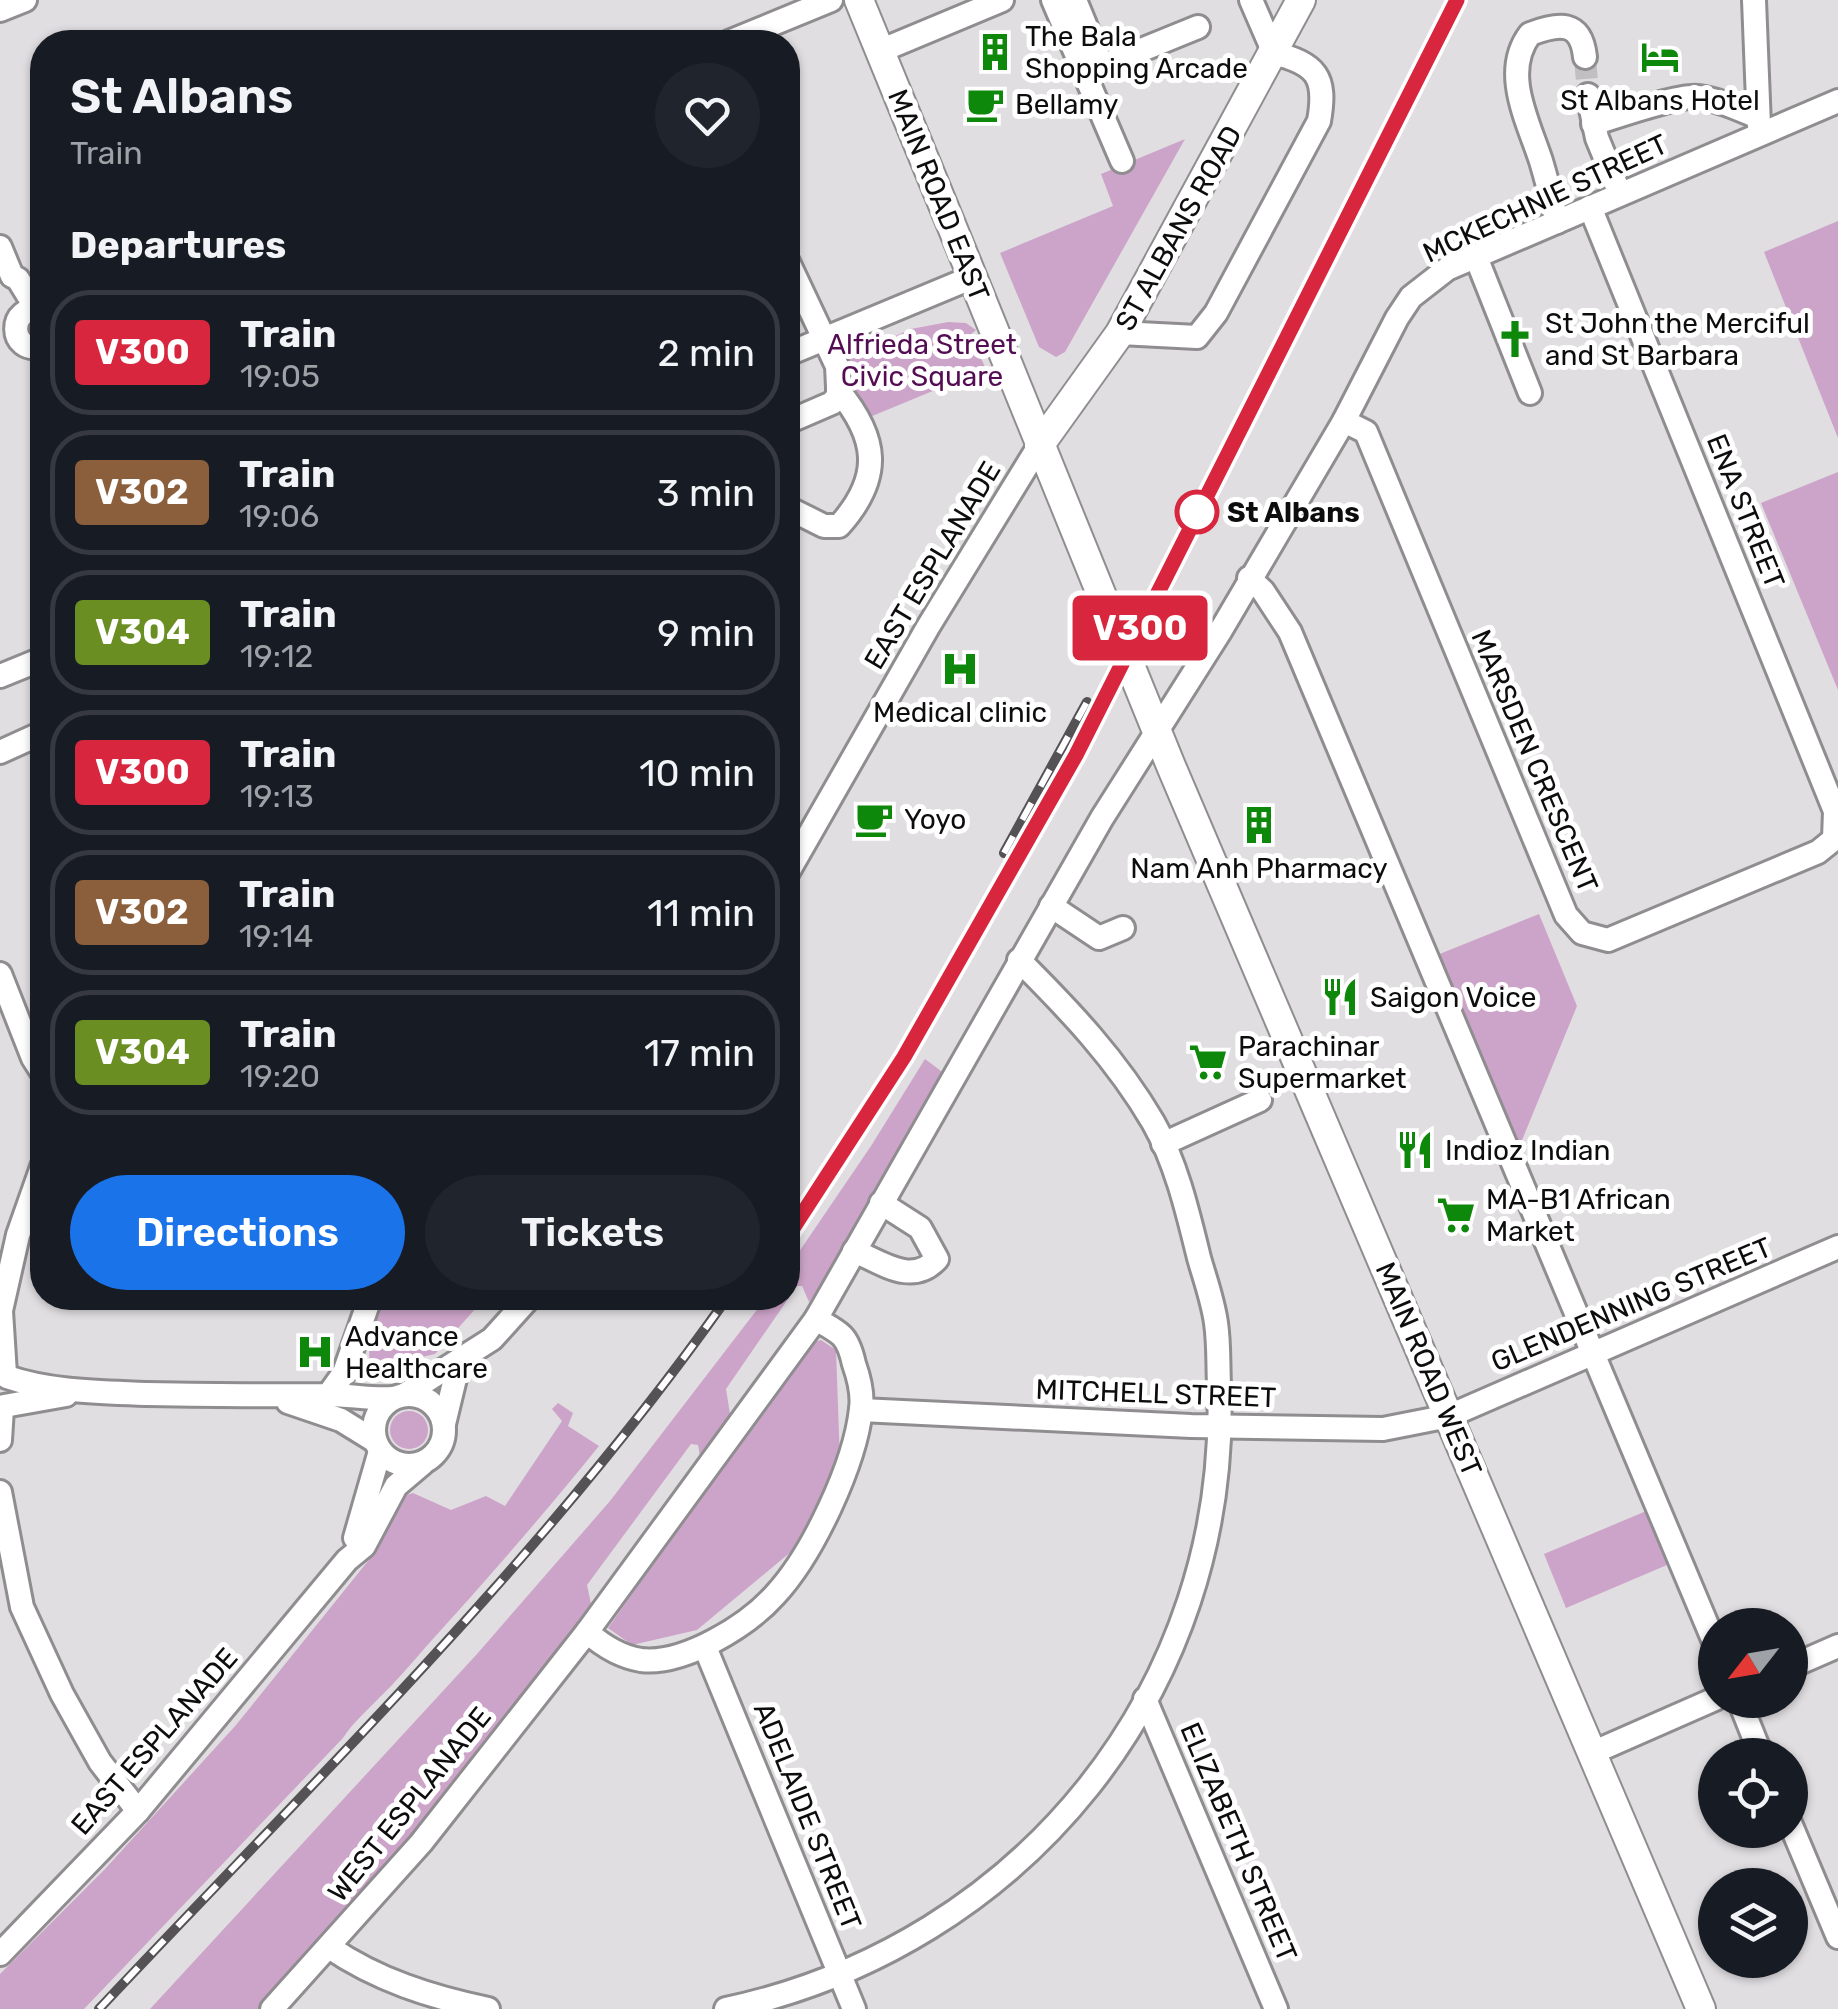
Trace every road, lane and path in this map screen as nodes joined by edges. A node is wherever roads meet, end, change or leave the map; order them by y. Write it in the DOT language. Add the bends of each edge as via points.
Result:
graph roads {
  1 [pos="24,0"];
  2 [pos="831,0"];
  3 [pos="859,0"];
  4 [pos="1002,0"];
  5 [pos="1053,0"];
  6 [pos="1075,0"];
  7 [pos="1251,0"];
  8 [pos="1302,0"];
  9 [pos="1754,0"];
  10 [pos="0,10"];
  11 [pos="1198,26"];
  12 [pos="758,30"];
  13 [pos="880,51"];
  14 [pos="1274,53"];
  15 [pos="1585,57"];
  16 [pos="1588,96"];
  17 [pos="1838,101"];
  18 [pos="1593,124"];
  19 [pos="1759,126"];
  20 [pos="1122,161"];
  21 [pos="1620,194"];
  22 [pos="1590,207"];
  23 [pos="1557,222"];
  24 [pos="0,247"];
  25 [pos="1476,257"];
  26 [pos="973,277"];
  27 [pos="800,291"];
  28 [pos="23,332"];
  29 [pos="1120,334"];
  30 [pos="826,338"];
  31 [pos="800,349"];
  32 [pos="838,390"];
  33 [pos="1530,394"];
  34 [pos="800,417"];
  35 [pos="1344,420"];
  36 [pos="1038,446"];
  37 [pos="800,514"];
  38 [pos="1249,578"];
  39 [pos="30,665"];
  40 [pos="0,676"];
  41 [pos="1157,730"];
  42 [pos="30,738"];
  43 [pos="0,752"];
  44 [pos="800,823"];
  45 [pos="813,827"];
  46 [pos="1834,839"];
  47 [pos="800,850"];
  48 [pos="1051,906"];
  49 [pos="1124,928"];
  50 [pos="1019,960"];
  51 [pos="0,974"];
  52 [pos="30,1048"];
  53 [pos="1260,1100"];
  54 [pos="1163,1144"];
  55 [pos="30,1202"];
  56 [pos="882,1203"];
  57 [pos="1838,1247"];
  58 [pos="854,1251"];
  59 [pos="366,1310"];
  60 [pos="518,1310"];
  61 [pos="1,1313"];
  62 [pos="816,1318"];
  63 [pos="352,1348"];
  64 [pos="1593,1354"];
  65 [pos="460,1362"];
  66 [pos="4,1374"];
  67 [pos="94,1392"];
  68 [pos="329,1394"];
  69 [pos="274,1397"];
  70 [pos="398,1397"];
  71 [pos="362,1399"];
  72 [pos="2,1407"];
  73 [pos="861,1410"];
  74 [pos="1448,1416"];
  75 [pos="444,1424"];
  76 [pos="1221,1426"];
  77 [pos="0,1440"];
  78 [pos="378,1446"];
  79 [pos="422,1464"];
  80 [pos="0,1492"];
  81 [pos="347,1560"];
  82 [pos="22,1607"];
  83 [pos="1700,1608"];
  84 [pos="0,1616"];
  85 [pos="587,1632"];
  86 [pos="705,1646"];
  87 [pos="1838,1646"];
  88 [pos="1808,1659"];
  89 [pos="1145,1699"];
  90 [pos="1698,1706"];
  91 [pos="1592,1753"];
  92 [pos="138,1810"];
  93 [pos="1800,1848"];
  94 [pos="1838,1938"];
  95 [pos="330,1947"];
  96 [pos="0,1954"];
  97 [pos="840,1974"];
  98 [pos="272,2009"];
  99 [pos="488,2009"];
  100 [pos="726,2009"];
  101 [pos="854,2009"];
  102 [pos="1276,2009"];
  103 [pos="1701,2009"];
  1 -- 10 [label="street"];
  2 -- 12 [label="street"];
  3 -- 13 [label="main road, MAIN ROAD EAST"];
  4 -- 13 [label="street"];
  5 -- 20 [label="street"];
  6 -- 11 [label="street" via="1102,66"];
  7 -- 14 [label="street"];
  8 -- 14 [label="main road, ST ALBANS ROAD"];
  9 -- 19 [label="street"];
  13 -- 26 [label="main road, MAIN ROAD EAST"];
  14 -- 29 [label="main road, ST ALBANS ROAD"];
  14 -- 29 [label="street" via="1306,61 1318,76 1319,120 1216,312 1196,337"];
  15 -- 23 [label="street" via="1577,31 1565,26 1530,34 1518,58 1523,108"];
  16 -- 18 [label="street"];
  17 -- 19 [label="street, MCKECHNIE STREET"];
  18 -- 19 [label="street" via="1696,96 1722,101"];
  18 -- 21 [label="street"];
  19 -- 21 [label="street, MCKECHNIE STREET"];
  21 -- 22 [label="street, MCKECHNIE STREET"];
  22 -- 23 [label="street, MCKECHNIE STREET"];
  22 -- 46 [label="street, ENA STREET" via="1835,812"];
  23 -- 25 [label="street, MCKECHNIE STREET"];
  24 -- 28 [label="street" via="18,279"];
  25 -- 33 [label="street"];
  25 -- 35 [label="street, MCKECHNIE STREET" via="1411,296"];
  26 -- 30 [label="street"];
  26 -- 36 [label="main road, MAIN ROAD EAST"];
  27 -- 30 [label="street"];
  29 -- 36 [label="main road, ST ALBANS ROAD"];
  30 -- 31 [label="street"];
  30 -- 32 [label="street" via="838,366"];
  32 -- 34 [label="street" via="832,403"];
  32 -- 37 [label="street" via="860,416 870,471 839,526"];
  35 -- 38 [label="street, MCKECHNIE STREET"];
  35 -- 46 [label="street, MARSDEN CRESCENT" via="1366,432 1566,915 1582,933 1608,940 1818,852"];
  36 -- 41 [label="main road, MAIN ROAD EAST"];
  36 -- 45 [label="street, EAST ESPLANADE"];
  38 -- 41 [label="street, MCKECHNIE STREET"];
  38 -- 64 [label="street" via="1290,632"];
  39 -- 40 [label="street"];
  41 -- 48 [label="street, WEST ESPLANADE"];
  41 -- 74 [label="main road, MAIN ROAD WEST"];
  42 -- 43 [label="street"];
  44 -- 45 [label="street"];
  45 -- 47 [label="street, EAST ESPLANADE"];
  48 -- 49 [label="street" via="1099,938"];
  48 -- 50 [label="street, WEST ESPLANADE"];
  50 -- 54 [label="street" via="1090,1030"];
  50 -- 56 [label="street, WEST ESPLANADE"];
  51 -- 52 [label="street"];
  53 -- 54 [label="street"];
  54 -- 76 [label="street" via="1216,1322"];
  55 -- 61 [label="street"];
  56 -- 58 [label="street, WEST ESPLANADE"];
  56 -- 58 [label="street" via="920,1228 937,1259 911,1274"];
  57 -- 64 [label="street, GLENDENNING STREET"];
  58 -- 62 [label="street, WEST ESPLANADE"];
  59 -- 63 [label="street"];
  60 -- 65 [label="street"];
  61 -- 66 [label="street"];
  62 -- 73 [label="street" via="843,1336 852,1354"];
  62 -- 85 [label="street, WEST ESPLANADE"];
  63 -- 68 [label="street"];
  63 -- 71 [label="street"];
  64 -- 74 [label="street, GLENDENNING STREET"];
  64 -- 83 [label="street"];
  65 -- 70 [label="street"];
  65 -- 75 [label="street"];
  66 -- 67 [label="street" via="27,1384"];
  66 -- 72 [label="street" via="11,1392"];
  67 -- 69 [label="street"];
  67 -- 72 [label="street"];
  68 -- 69 [label="street"];
  68 -- 71 [label="street"];
  69 -- 78 [label="street" via="341,1420"];
  70 -- 71 [label="street"];
  70 -- 75 [label="street" via="415,1395 434,1405"];
  70 -- 78 [label="street" via="378,1412"];
  72 -- 77 [label="street"];
  73 -- 76 [label="street, MITCHELL STREET"];
  73 -- 86 [label="street" via="847,1471 778,1593"];
  74 -- 76 [label="street, MITCHELL STREET" via="1383,1429"];
  74 -- 91 [label="main road, MAIN ROAD WEST"];
  75 -- 79 [label="street" via="437,1452"];
  76 -- 89 [label="street" via="1203,1557 1173,1644"];
  78 -- 79 [label="street" via="399,1464"];
  78 -- 81 [label="street, EAST ESPLANADE"];
  79 -- 81 [label="street, EAST ESPLANADE" via="396,1486 364,1546"];
  80 -- 82 [label="street"];
  81 -- 92 [label="street, EAST ESPLANADE"];
  82 -- 84 [label="street"];
  82 -- 92 [label="street" via="100,1762"];
  85 -- 86 [label="street" via="622,1655 644,1660"];
  85 -- 95 [label="street, WEST ESPLANADE"];
  86 -- 97 [label="street, ADELAIDE STREET"];
  87 -- 88 [label="street"];
  89 -- 97 [label="street" via="1098,1776 1020,1860 945,1919"];
  89 -- 102 [label="street, ELIZABETH STREET"];
  90 -- 91 [label="street"];
  91 -- 103 [label="main road, MAIN ROAD WEST"];
  92 -- 96 [label="street, EAST ESPLANADE"];
  93 -- 94 [label="street"];
  95 -- 98 [label="street, WEST ESPLANADE"];
  95 -- 99 [label="street" via="400,1985"];
  97 -- 100 [label="street"];
  97 -- 101 [label="street, ADELAIDE STREET"];
}
